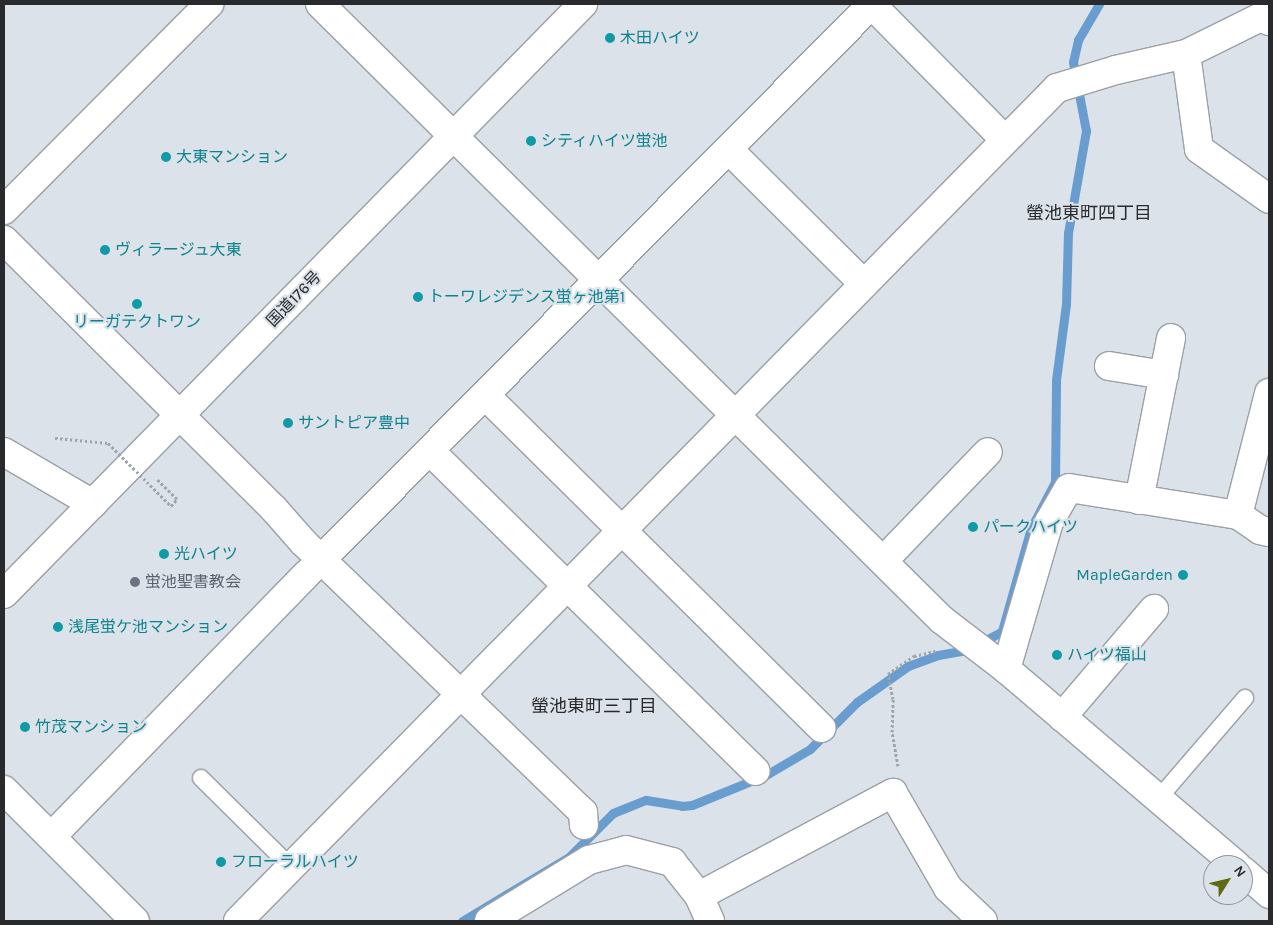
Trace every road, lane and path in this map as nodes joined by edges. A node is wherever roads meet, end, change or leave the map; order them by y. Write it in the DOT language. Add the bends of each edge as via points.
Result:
graph roads {
  1 [pos="320,4"];
  2 [pos="582,4"];
  3 [pos="871,4"];
  4 [pos="201,6"];
  5 [pos="1269,21"];
  6 [pos="1186,54"];
  7 [pos="454,136"];
  8 [pos="1004,139"];
  9 [pos="729,150"];
  10 [pos="1269,199"];
  11 [pos="4,210"];
  12 [pos="4,240"];
  13 [pos="601,280"];
  14 [pos="864,284"];
  15 [pos="1171,338"];
  16 [pos="1110,366"];
  17 [pos="1164,375"];
  18 [pos="1269,393"];
  19 [pos="486,396"];
  20 [pos="737,415"];
  21 [pos="179,417"];
  22 [pos="55,438"];
  23 [pos="4,452"];
  24 [pos="430,452"];
  25 [pos="988,452"];
  26 [pos="153,475"];
  27 [pos="1140,500"];
  28 [pos="93,504"];
  29 [pos="1238,515"];
  30 [pos="622,529"];
  31 [pos="1269,532"];
  32 [pos="322,560"];
  33 [pos="884,560"];
  34 [pos="566,585"];
  35 [pos="4,594"];
  36 [pos="1154,609"];
  37 [pos="965,640"];
  38 [pos="1006,669"];
  39 [pos="460,694"];
  40 [pos="1245,698"];
  41 [pos="1062,717"];
  42 [pos="822,728"];
  43 [pos="756,771"];
  44 [pos="201,778"];
  45 [pos="4,790"];
  46 [pos="893,793"];
  47 [pos="1159,798"];
  48 [pos="584,825"];
  49 [pos="52,836"];
  50 [pos="1225,855"];
  51 [pos="292,867"];
  52 [pos="1253,880"];
  53 [pos="1269,894"];
  54 [pos="699,896"];
  55 [pos="135,921"];
  56 [pos="238,921"];
  57 [pos="489,921"];
  58 [pos="710,921"];
  59 [pos="983,921"];
  1 -- 7 [label="main road"];
  2 -- 7 [label="main road, 国道176号"];
  3 -- 8 [label="main road"];
  3 -- 9 [label="main road"];
  4 -- 11 [label="main road"];
  5 -- 6 [label="main road" via="1261,16"];
  6 -- 8 [label="main road" via="1057,88"];
  6 -- 10 [label="main road" via="1200,149"];
  7 -- 13 [label="main road"];
  7 -- 21 [label="main road, 国道176号"];
  8 -- 14 [label="main road"];
  9 -- 13 [label="main road"];
  9 -- 14 [label="main road"];
  12 -- 21 [label="main road"];
  13 -- 19 [label="main road"];
  13 -- 20 [label="main road"];
  14 -- 20 [label="main road"];
  15 -- 17 [label="main road"];
  16 -- 17 [label="main road"];
  17 -- 27 [label="main road"];
  18 -- 29 [label="main road"];
  19 -- 24 [label="main road"];
  19 -- 30 [label="main road"];
  20 -- 30 [label="main road"];
  20 -- 33 [label="main road"];
  21 -- 28 [label="main road, 国道176号"];
  21 -- 32 [label="main road"];
  22 -- 26 [label="path, bridge" via="108,443 171,506 177,499"];
  23 -- 28 [label="main road"];
  24 -- 32 [label="main road"];
  24 -- 34 [label="main road"];
  25 -- 33 [label="main road"];
  27 -- 29 [label="main road"];
  27 -- 38 [label="main road" via="1070,488 1049,522"];
  28 -- 35 [label="main road, 国道176号"];
  29 -- 31 [label="main road" via="1260,530"];
  30 -- 34 [label="main road"];
  30 -- 42 [label="main road"];
  32 -- 39 [label="main road"];
  32 -- 49 [label="main road"];
  33 -- 37 [label="main road"];
  34 -- 39 [label="main road"];
  34 -- 43 [label="main road"];
  36 -- 41 [label="main road"];
  37 -- 38 [label="main road"];
  37 -- 46 [label="path" via="956,646 914,656 888,674 893,699 892,732 902,781"];
  38 -- 41 [label="main road"];
  39 -- 48 [label="main road" via="582,812"];
  39 -- 51 [label="main road"];
  40 -- 47 [label="lane"];
  41 -- 47 [label="main road"];
  44 -- 51 [label="lane"];
  45 -- 49 [label="main road"];
  46 -- 54 [label="main road"];
  46 -- 59 [label="main road" via="948,888"];
  47 -- 50 [label="main road"];
  49 -- 55 [label="main road"];
  51 -- 56 [label="main road"];
  52 -- 53 [label="main road"];
  54 -- 57 [label="main road" via="672,862 626,850 589,860"];
  54 -- 58 [label="main road"];
}
